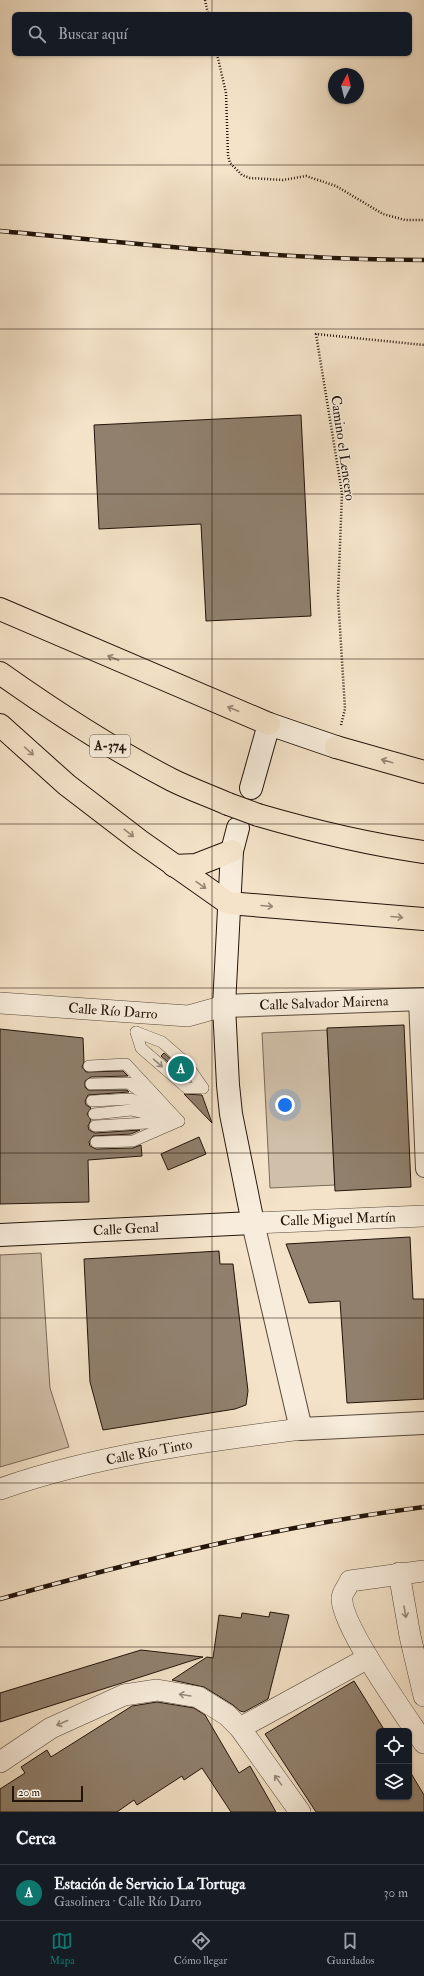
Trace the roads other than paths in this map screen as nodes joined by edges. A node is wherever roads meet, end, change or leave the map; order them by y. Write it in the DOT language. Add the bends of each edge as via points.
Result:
graph roads {
  1 [pos="0,609"];
  2 [pos="0,673"];
  3 [pos="269,724"];
  4 [pos="0,725"];
  5 [pos="424,772"];
  6 [pos="252,788"];
  7 [pos="238,828"];
  8 [pos="232,852"];
  9 [pos="424,852"];
  10 [pos="174,866"];
  11 [pos="228,903"];
  12 [pos="424,919"];
  13 [pos="420,999"];
  14 [pos="0,1003"];
  15 [pos="224,1006"];
  16 [pos="89,1066"];
  17 [pos="90,1084"];
  18 [pos="203,1088"];
  19 [pos="92,1102"];
  20 [pos="94,1114"];
  21 [pos="179,1121"];
  22 [pos="95,1126"];
  23 [pos="96,1142"];
  24 [pos="424,1169"];
  25 [pos="424,1216"];
  26 [pos="253,1223"];
  27 [pos="0,1235"];
  28 [pos="424,1424"];
  29 [pos="300,1429"];
  30 [pos="0,1489"];
  31 [pos="424,1571"];
  32 [pos="399,1573"];
  33 [pos="368,1658"];
  34 [pos="424,1696"];
  35 [pos="240,1728"];
  36 [pos="424,1743"];
  37 [pos="0,1762"];
  38 [pos="300,1812"];
  3 -- 1 [label="main road, one-way"];
  2 -- 9 [label="main road, A-374, bridge" via="114,749 174,781 228,804 311,831 375,845"];
  5 -- 3 [label="main road, one-way"];
  3 -- 6 [label="main road"];
  4 -- 10 [label="main road, one-way" via="67,785"];
  7 -- 8 [label="main road"];
  8 -- 10 [label="main road" via="196,865"];
  8 -- 11 [label="main road"];
  10 -- 11 [label="main road, one-way"];
  11 -- 12 [label="main road, one-way"];
  11 -- 15 [label="main road"];
  13 -- 15 [label="main road, Calle Salvador Mairena"];
  13 -- 24 [label="street"];
  14 -- 15 [label="street, Calle Río Darro" via="188,1016"];
  15 -- 26 [label="main road" via="230,1114"];
  16 -- 21 [label="lane" via="126,1064"];
  17 -- 21 [label="lane" via="129,1083"];
  18 -- 18 [label="lane, one-way" via="185,1062 162,1042 136,1032 141,1048 187,1088"];
  19 -- 21 [label="lane" via="131,1099"];
  20 -- 21 [label="lane" via="131,1110"];
  21 -- 22 [label="lane"];
  21 -- 23 [label="lane" via="133,1141"];
  25 -- 26 [label="street, Calle Miguel Martín"];
  26 -- 27 [label="main road, Calle Genal"];
  26 -- 29 [label="main road"];
  28 -- 29 [label="main road"];
  29 -- 30 [label="street, Calle Río Tinto" via="161,1448 36,1476"];
  31 -- 32 [label="street"];
  32 -- 33 [label="street" via="350,1581 342,1597 346,1616"];
  32 -- 34 [label="street, one-way"];
  33 -- 35 [label="street"];
  33 -- 36 [label="street"];
  35 -- 37 [label="street, one-way" via="227,1714 198,1697 157,1690 124,1695 58,1725"];
  38 -- 35 [label="street, one-way"];
}
